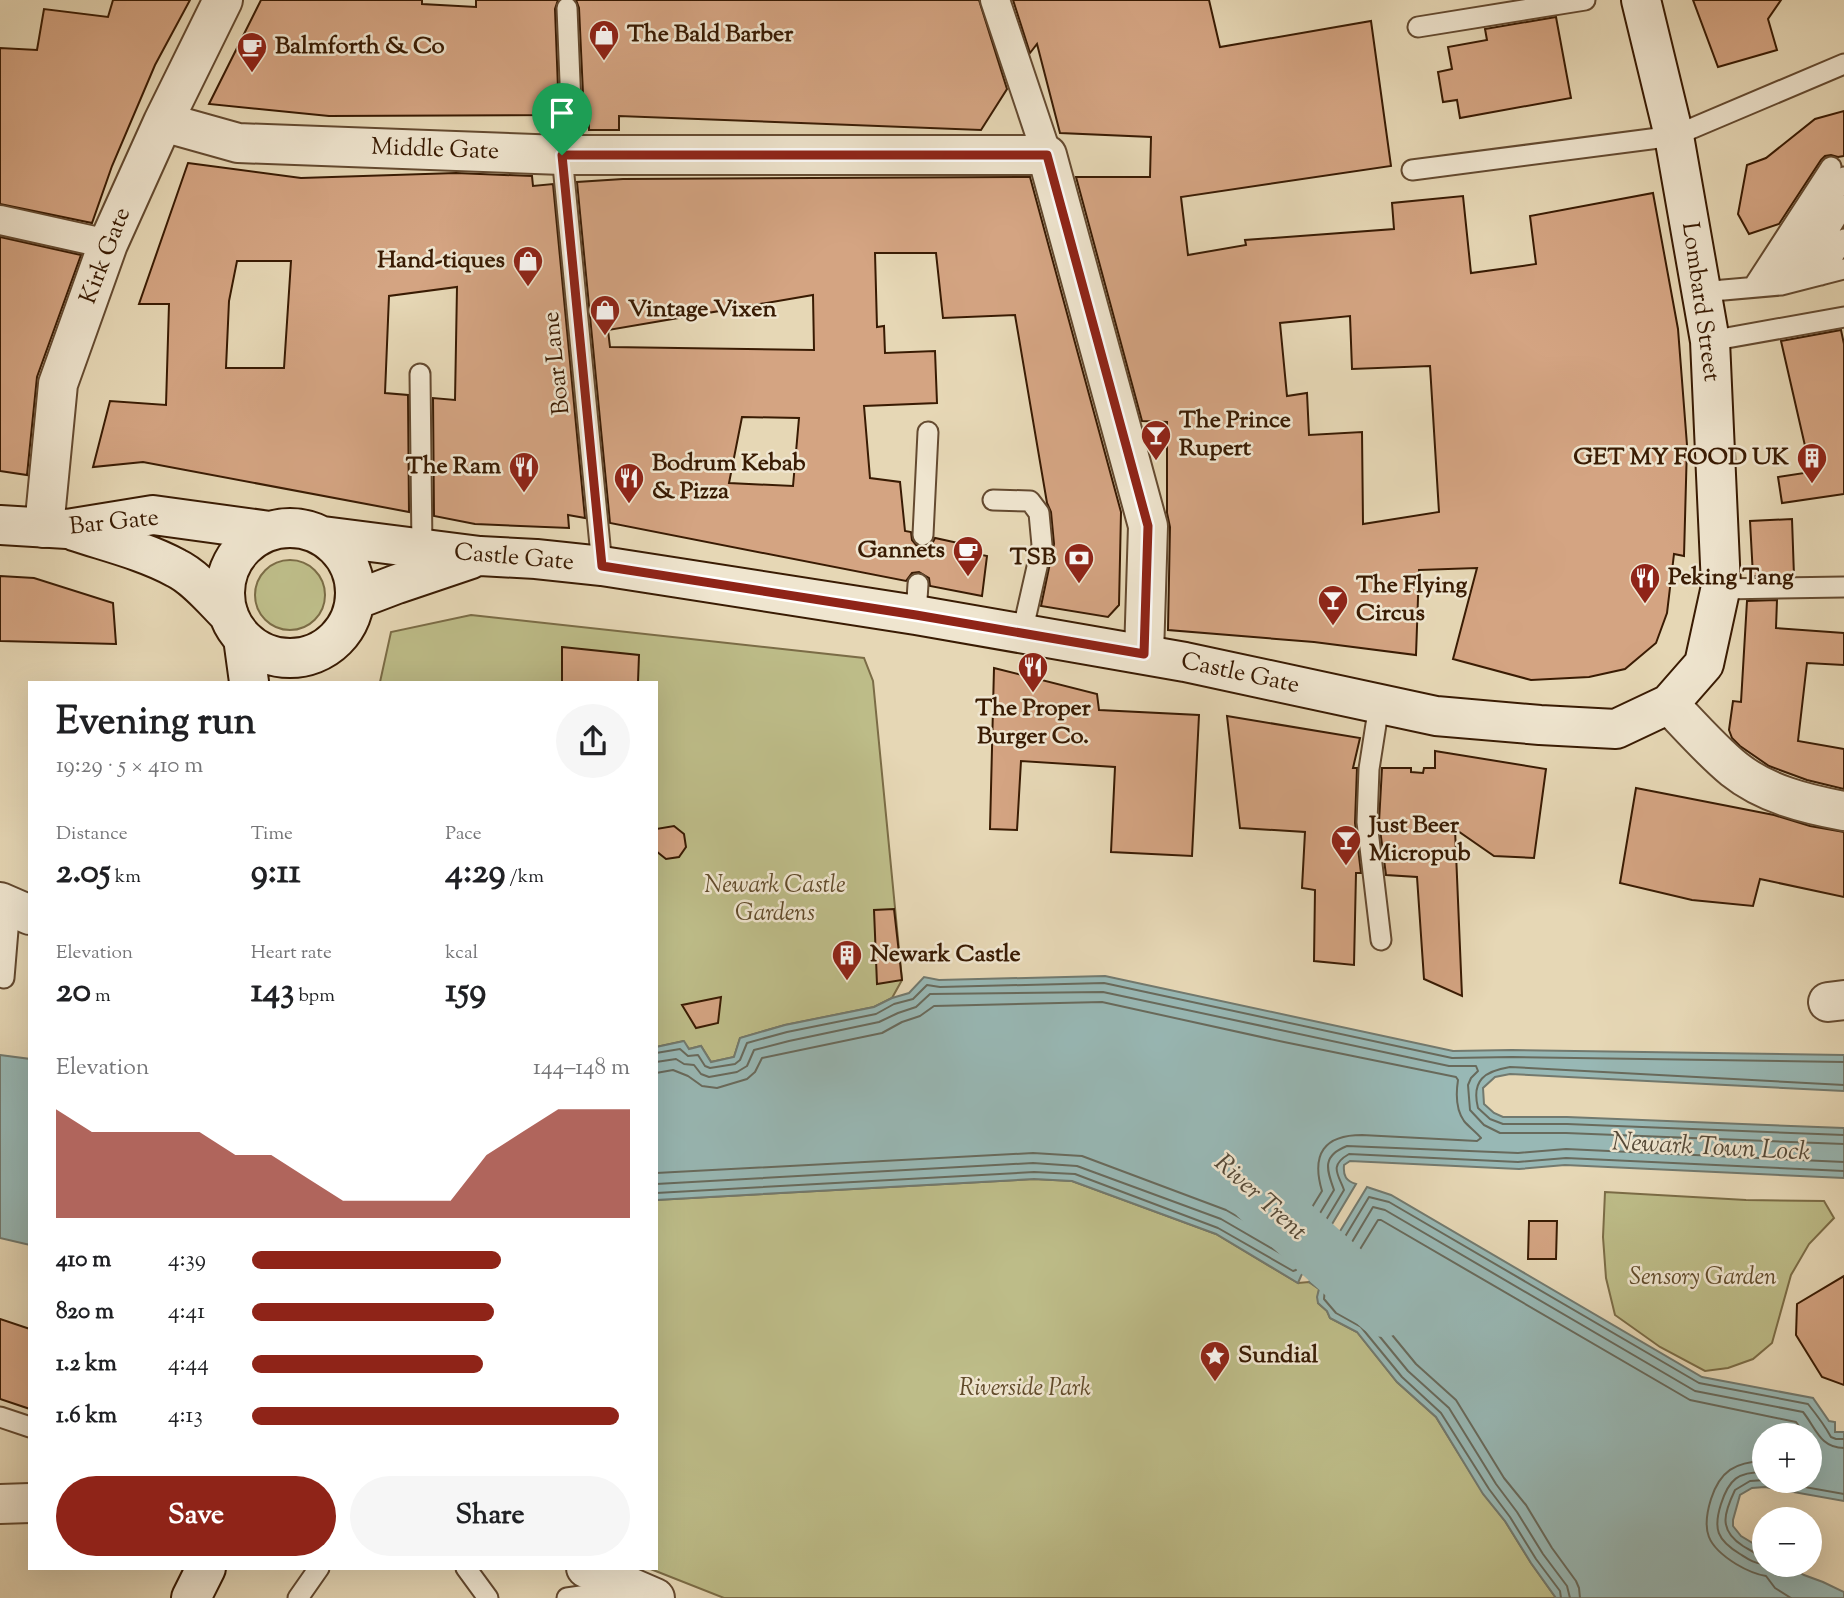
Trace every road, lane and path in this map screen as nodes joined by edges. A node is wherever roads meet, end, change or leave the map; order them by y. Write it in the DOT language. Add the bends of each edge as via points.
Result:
graph roads {
  1 [pos="223,0"];
  2 [pos="995,0"];
  3 [pos="1585,0"];
  4 [pos="1641,0"];
  5 [pos="567,8"];
  6 [pos="1418,27"];
  7 [pos="1844,64"];
  8 [pos="163,122"];
  9 [pos="1674,136"];
  10 [pos="568,155"];
  11 [pos="1047,155"];
  12 [pos="1412,170"];
  13 [pos="1838,172"];
  14 [pos="1844,205"];
  15 [pos="0,220"];
  16 [pos="1844,239"];
  17 [pos="108,244"];
  18 [pos="1843,269"];
  19 [pos="1821,275"];
  20 [pos="1799,280"];
  21 [pos="1776,285"];
  22 [pos="1754,287"];
  23 [pos="1701,292"];
  24 [pos="1844,317"];
  25 [pos="1710,341"];
  26 [pos="420,374"];
  27 [pos="928,432"];
  28 [pos="993,500"];
  29 [pos="0,525"];
  30 [pos="56,529"];
  31 [pos="270,531"];
  32 [pos="923,535"];
  33 [pos="323,536"];
  34 [pos="422,548"];
  35 [pos="480,556"];
  36 [pos="602,566"];
  37 [pos="1844,587"];
  38 [pos="1721,589"];
  39 [pos="355,600"];
  40 [pos="236,626"];
  41 [pos="1022,633"];
  42 [pos="1144,654"];
  43 [pos="315,667"];
  44 [pos="249,681"];
  45 [pos="1669,704"];
  46 [pos="1379,705"];
  47 [pos="1616,729"];
  48 [pos="1844,811"];
  49 [pos="13,908"];
  50 [pos="1381,940"];
  51 [pos="4,978"];
  52 [pos="0,1417"];
  53 [pos="28,1426"];
  54 [pos="28,1503"];
  55 [pos="0,1504"];
  56 [pos="205,1570"];
  57 [pos="318,1570"];
  58 [pos="467,1570"];
  59 [pos="591,1570"];
  60 [pos="644,1593"];
  61 [pos="191,1598"];
  62 [pos="298,1598"];
  63 [pos="488,1598"];
  64 [pos="567,1598"];
  1 -- 8 [label="main road, Kirk Gate"];
  2 -- 11 [label="street"];
  3 -- 6 [label="lane"];
  4 -- 9 [label="main road, Lombard Street"];
  5 -- 10 [label="lane, Boar Lane"];
  7 -- 9 [label="lane"];
  8 -- 10 [label="main road, Middle Gate" via="238,143"];
  8 -- 17 [label="main road, Kirk Gate"];
  9 -- 12 [label="lane"];
  9 -- 23 [label="main road, Lombard Street"];
  10 -- 11 [label="main road, Middle Gate"];
  10 -- 36 [label="lane, Boar Lane"];
  11 -- 42 [label="main road" via="1148,526"];
  13 -- 21 [label="lane"];
  13 -- 22 [label="lane"];
  14 -- 20 [label="lane"];
  15 -- 17 [label="street"];
  16 -- 19 [label="lane"];
  17 -- 30 [label="main road, Kirk Gate" via="58,384"];
  18 -- 19 [label="lane"];
  19 -- 20 [label="lane"];
  20 -- 21 [label="lane"];
  21 -- 22 [label="lane"];
  22 -- 23 [label="lane"];
  23 -- 25 [label="main road, Lombard Street"];
  24 -- 25 [label="lane"];
  25 -- 38 [label="main road, Lombard Street"];
  26 -- 34 [label="lane"];
  27 -- 32 [label="lane"];
  28 -- 41 [label="lane" via="1030,501 1039,513 1042,545"];
  29 -- 30 [label="main road, Bar Gate"];
  30 -- 31 [label="main road, Bar Gate" via="153,515"];
  30 -- 40 [label="main road" via="178,568"];
  31 -- 33 [label="main road" via="306,529"];
  31 -- 40 [label="main road" via="251,540 228,574 225,595"];
  33 -- 34 [label="main road, Castle Gate"];
  33 -- 39 [label="main road" via="348,563"];
  34 -- 35 [label="main road, Castle Gate"];
  35 -- 36 [label="main road, Castle Gate"];
  35 -- 39 [label="main road"];
  36 -- 41 [label="main road, Castle Gate" via="917,600"];
  37 -- 38 [label="lane"];
  38 -- 45 [label="main road, Lombard Street" via="1704,664"];
  39 -- 43 [label="main road" via="350,619"];
  40 -- 43 [label="main road" via="259,650 299,658"];
  40 -- 44 [label="main road"];
  41 -- 42 [label="main road, Castle Gate"];
  42 -- 46 [label="main road, Castle Gate"];
  45 -- 47 [label="main road, Lombard Street"];
  45 -- 48 [label="main road" via="1735,769 1774,793"];
  46 -- 47 [label="main road, Castle Gate" via="1436,716"];
  46 -- 50 [label="lane" via="1367,822"];
  49 -- 51 [label="lane"];
  52 -- 53 [label="lane"];
  54 -- 55 [label="main road"];
  56 -- 61 [label="main road"];
  57 -- 62 [label="lane"];
  58 -- 63 [label="lane"];
  59 -- 60 [label="main road"];
  60 -- 64 [label="lane"];
}
